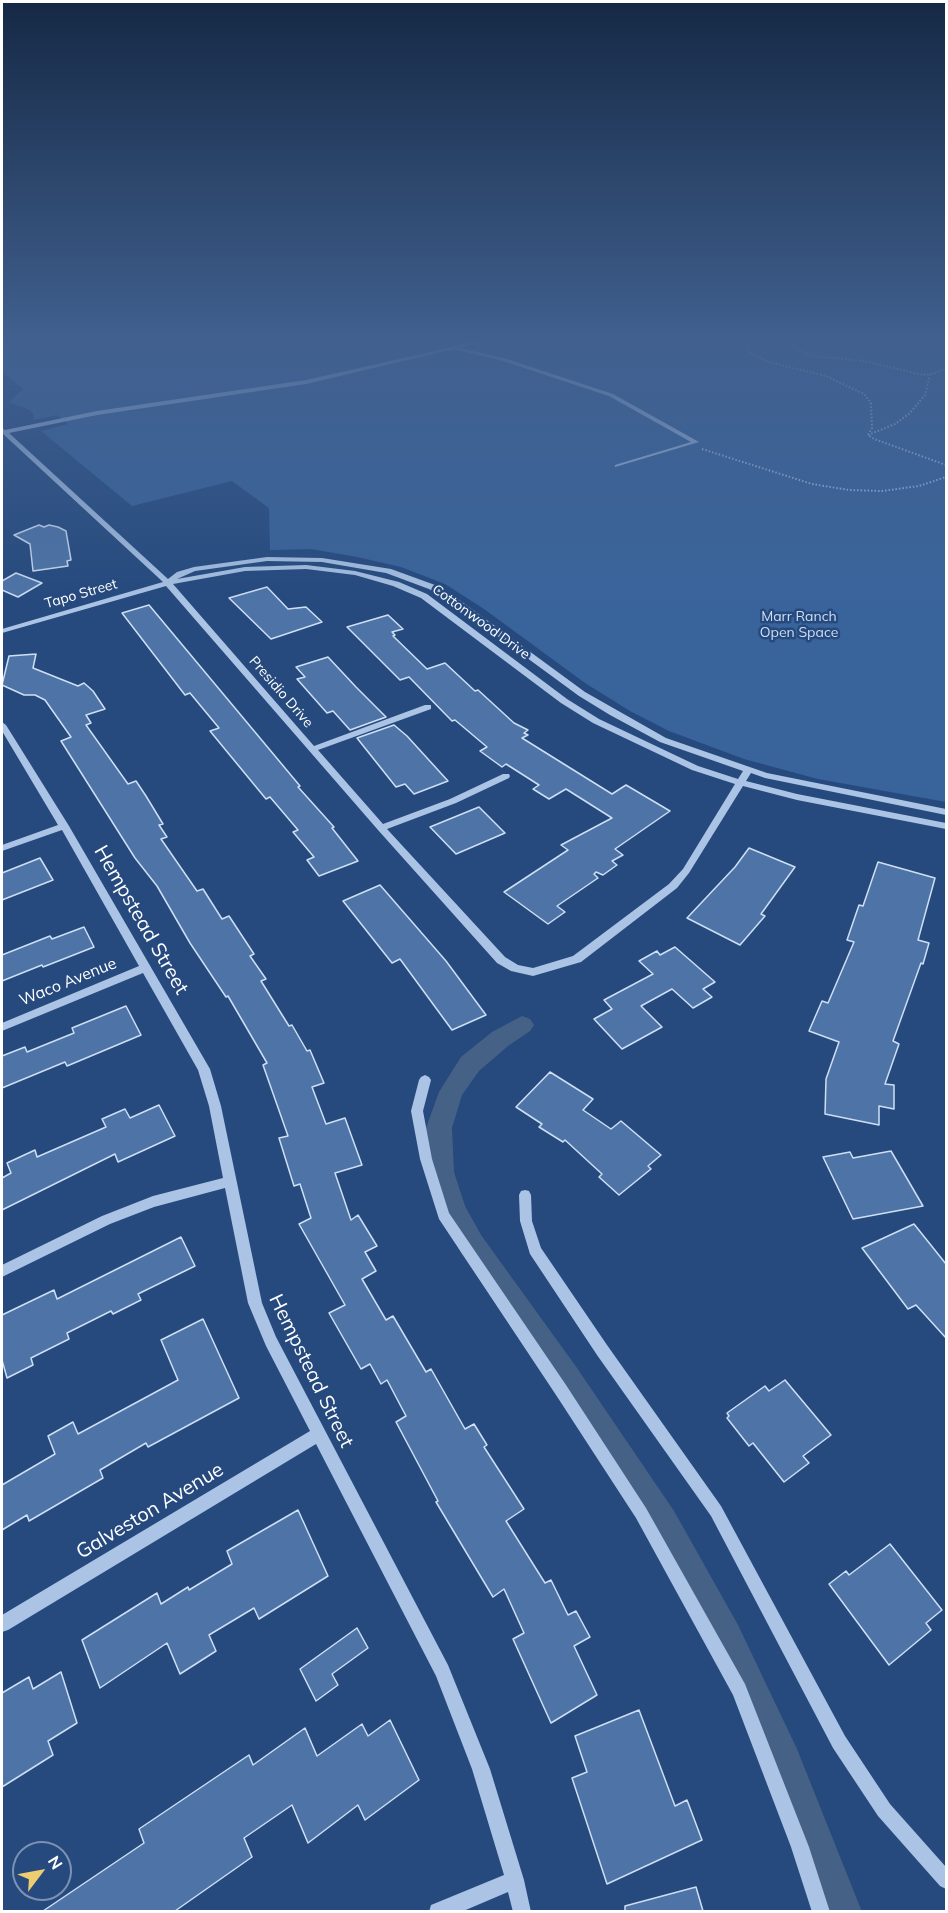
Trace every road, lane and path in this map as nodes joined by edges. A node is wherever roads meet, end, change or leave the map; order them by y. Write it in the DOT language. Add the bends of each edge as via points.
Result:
graph roads {
  1 [pos="28,426"];
  2 [pos="668,426"];
  3 [pos="872,426"];
  4 [pos="889,426"];
  5 [pos="3,431"];
  6 [pos="868,435"];
  7 [pos="690,444"];
  8 [pos="946,465"];
  9 [pos="617,466"];
  10 [pos="946,477"];
  11 [pos="168,582"];
  12 [pos="2,631"];
  13 [pos="428,707"];
  14 [pos="2,725"];
  15 [pos="313,749"];
  16 [pos="748,770"];
  17 [pos="506,776"];
  18 [pos="742,783"];
  19 [pos="946,812"];
  20 [pos="64,826"];
  21 [pos="946,826"];
  22 [pos="381,828"];
  23 [pos="2,848"];
  24 [pos="146,967"];
  25 [pos="2,1027"];
  26 [pos="426,1080"];
  27 [pos="229,1182"];
  28 [pos="525,1195"];
  29 [pos="2,1271"];
  30 [pos="319,1434"];
  31 [pos="2,1624"];
  32 [pos="515,1880"];
  33 [pos="946,1880"];
  34 [pos="438,1911"];
  35 [pos="522,1911"];
  36 [pos="820,1911"];
  1 -- 5 [label="street"];
  2 -- 7 [label="street" via="696,442"];
  3 -- 6 [label="path"];
  4 -- 6 [label="path"];
  5 -- 11 [label="street, Presidio Drive"];
  6 -- 8 [label="path" via="883,444"];
  7 -- 9 [label="street"];
  7 -- 10 [label="path" via="821,487 882,491 919,486"];
  11 -- 12 [label="street, Tapo Street"];
  11 -- 15 [label="street, Presidio Drive"];
  11 -- 16 [label="street, Cottonwood Drive" via="180,574 214,565 296,558 367,565 410,578 451,598 613,714 663,740"];
  11 -- 18 [label="street, Cottonwood Drive" via="283,567 356,573 396,584 424,597 596,721 696,768"];
  13 -- 15 [label="street"];
  14 -- 20 [label="street, Hempstead Street"];
  15 -- 22 [label="street, Presidio Drive"];
  16 -- 18 [label="street"];
  16 -- 19 [label="street, Cottonwood Drive"];
  17 -- 22 [label="street"];
  18 -- 21 [label="street, Cottonwood Drive"];
  18 -- 22 [label="street, Presidio Drive" via="673,886 577,959 533,972 501,960"];
  20 -- 23 [label="street"];
  20 -- 24 [label="street, Hempstead Street"];
  24 -- 25 [label="street, Waco Avenue"];
  24 -- 27 [label="street, Hempstead Street" via="204,1069"];
  26 -- 36 [label="street" via="417,1111 442,1215 641,1513 739,1690 800,1847"];
  27 -- 29 [label="street" via="153,1202"];
  27 -- 30 [label="street, Hempstead Street" via="255,1303"];
  28 -- 33 [label="street" via="526,1221 535,1250 717,1511 839,1742 877,1800"];
  30 -- 31 [label="street, Galveston Avenue"];
  30 -- 32 [label="street, Hempstead Street" via="442,1671 480,1768"];
  32 -- 34 [label="street"];
  32 -- 35 [label="street, Hempstead Street"];
}
